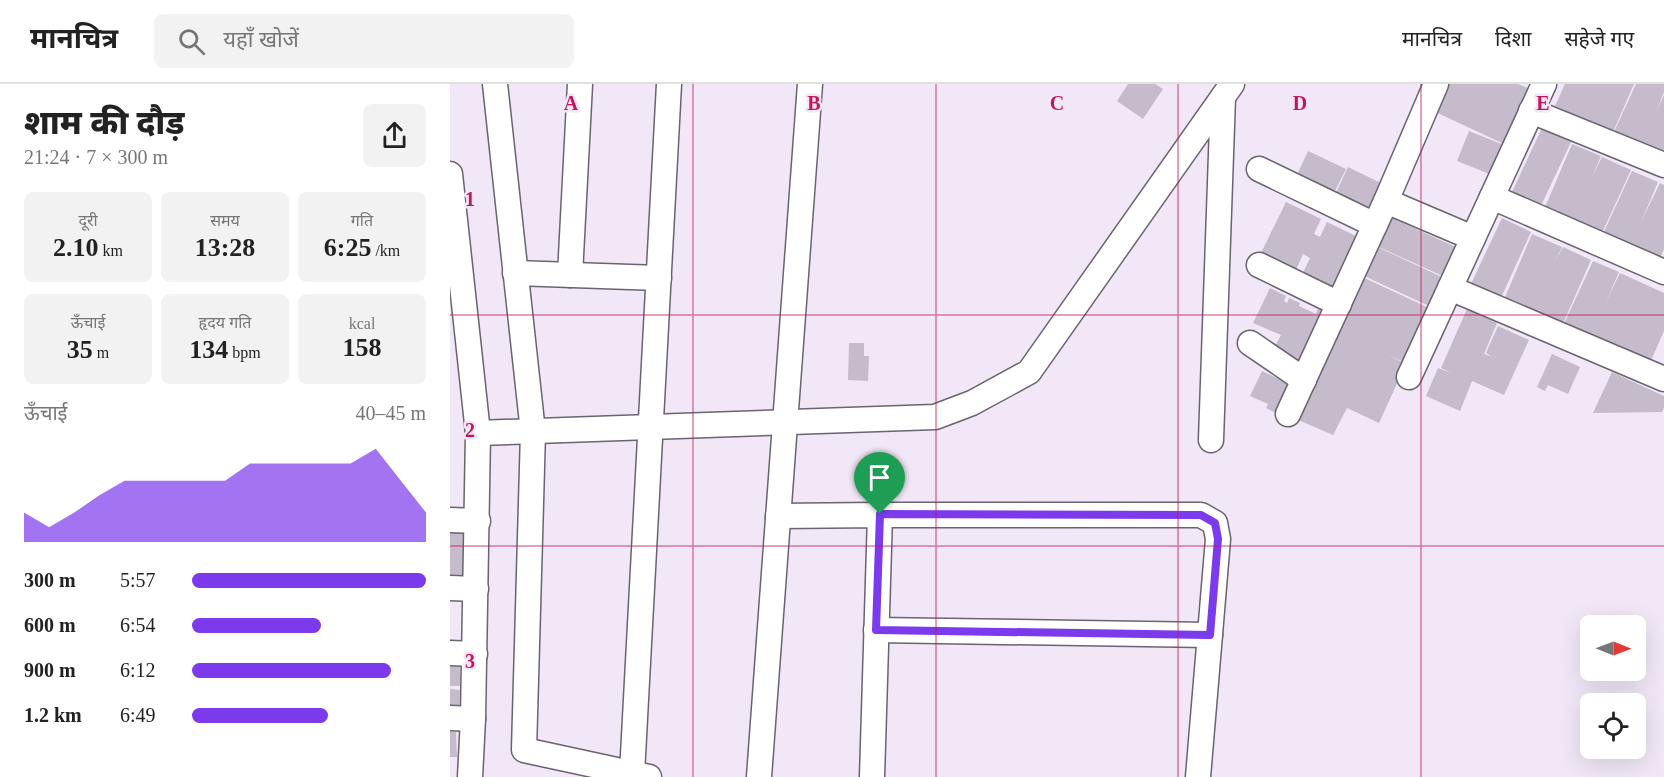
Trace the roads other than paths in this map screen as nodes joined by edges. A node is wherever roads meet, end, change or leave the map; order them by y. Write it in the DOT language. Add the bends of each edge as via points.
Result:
graph roads {
  1 [pos="495,84"];
  2 [pos="580,84"];
  3 [pos="669,84"];
  4 [pos="810,84"];
  5 [pos="1436,84"];
  6 [pos="1544,84"];
  7 [pos="1227,91"];
  8 [pos="1531,111"];
  9 [pos="1664,165"];
  10 [pos="1259,169"];
  11 [pos="450,174"];
  12 [pos="1492,197"];
  13 [pos="1386,201"];
  14 [pos="1375,225"];
  15 [pos="1473,238"];
  16 [pos="453,240"];
  17 [pos="1259,265"];
  18 [pos="515,273"];
  19 [pos="1664,273"];
  20 [pos="570,275"];
  21 [pos="659,278"];
  22 [pos="1450,288"];
  23 [pos="1339,304"];
  24 [pos="457,307"];
  25 [pos="1250,343"];
  26 [pos="1409,377"];
  27 [pos="1664,379"];
  28 [pos="1304,380"];
  29 [pos="1288,414"];
  30 [pos="786,423"];
  31 [pos="651,428"];
  32 [pos="533,432"];
  33 [pos="478,433"];
  34 [pos="1211,440"];
  35 [pos="880,514"];
  36 [pos="778,516"];
  37 [pos="450,520"];
  38 [pos="477,521"];
  39 [pos="450,588"];
  40 [pos="476,589"];
  41 [pos="876,630"];
  42 [pos="1210,635"];
  43 [pos="450,653"];
  44 [pos="475,654"];
  45 [pos="462,719"];
  46 [pos="640,776"];
  47 [pos="470,777"];
  48 [pos="759,777"];
  49 [pos="872,777"];
  50 [pos="1198,777"];
  1 -- 18 [label="street"];
  2 -- 20 [label="street"];
  3 -- 21 [label="street"];
  4 -- 30 [label="street"];
  5 -- 13 [label="street"];
  6 -- 8 [label="street"];
  7 -- 30 [label="street" via="1029,372 972,403 935,417"];
  7 -- 34 [label="street"];
  8 -- 9 [label="street"];
  8 -- 12 [label="street"];
  10 -- 14 [label="street"];
  11 -- 16 [label="street"];
  12 -- 15 [label="street"];
  12 -- 19 [label="street"];
  13 -- 14 [label="street"];
  13 -- 15 [label="street"];
  14 -- 23 [label="street"];
  15 -- 22 [label="street"];
  16 -- 24 [label="street"];
  17 -- 23 [label="street"];
  18 -- 20 [label="street"];
  18 -- 32 [label="street"];
  20 -- 21 [label="street"];
  21 -- 31 [label="street"];
  22 -- 26 [label="street"];
  22 -- 27 [label="street"];
  23 -- 28 [label="street"];
  24 -- 33 [label="street"];
  25 -- 28 [label="street"];
  28 -- 29 [label="street"];
  30 -- 31 [label="street"];
  30 -- 36 [label="street"];
  31 -- 32 [label="street"];
  31 -- 46 [label="street"];
  32 -- 33 [label="street"];
  32 -- 46 [label="street" via="524,750"];
  33 -- 38 [label="street"];
  35 -- 36 [label="street"];
  35 -- 41 [label="street"];
  35 -- 42 [label="street" via="1201,515 1215,523 1218,539"];
  36 -- 48 [label="street"];
  37 -- 38 [label="street"];
  38 -- 40 [label="street"];
  39 -- 40 [label="street"];
  40 -- 44 [label="street"];
  41 -- 42 [label="street"];
  41 -- 49 [label="street"];
  42 -- 50 [label="street"];
  43 -- 44 [label="street"];
  44 -- 45 [label="street"];
  45 -- 47 [label="street"];
}
